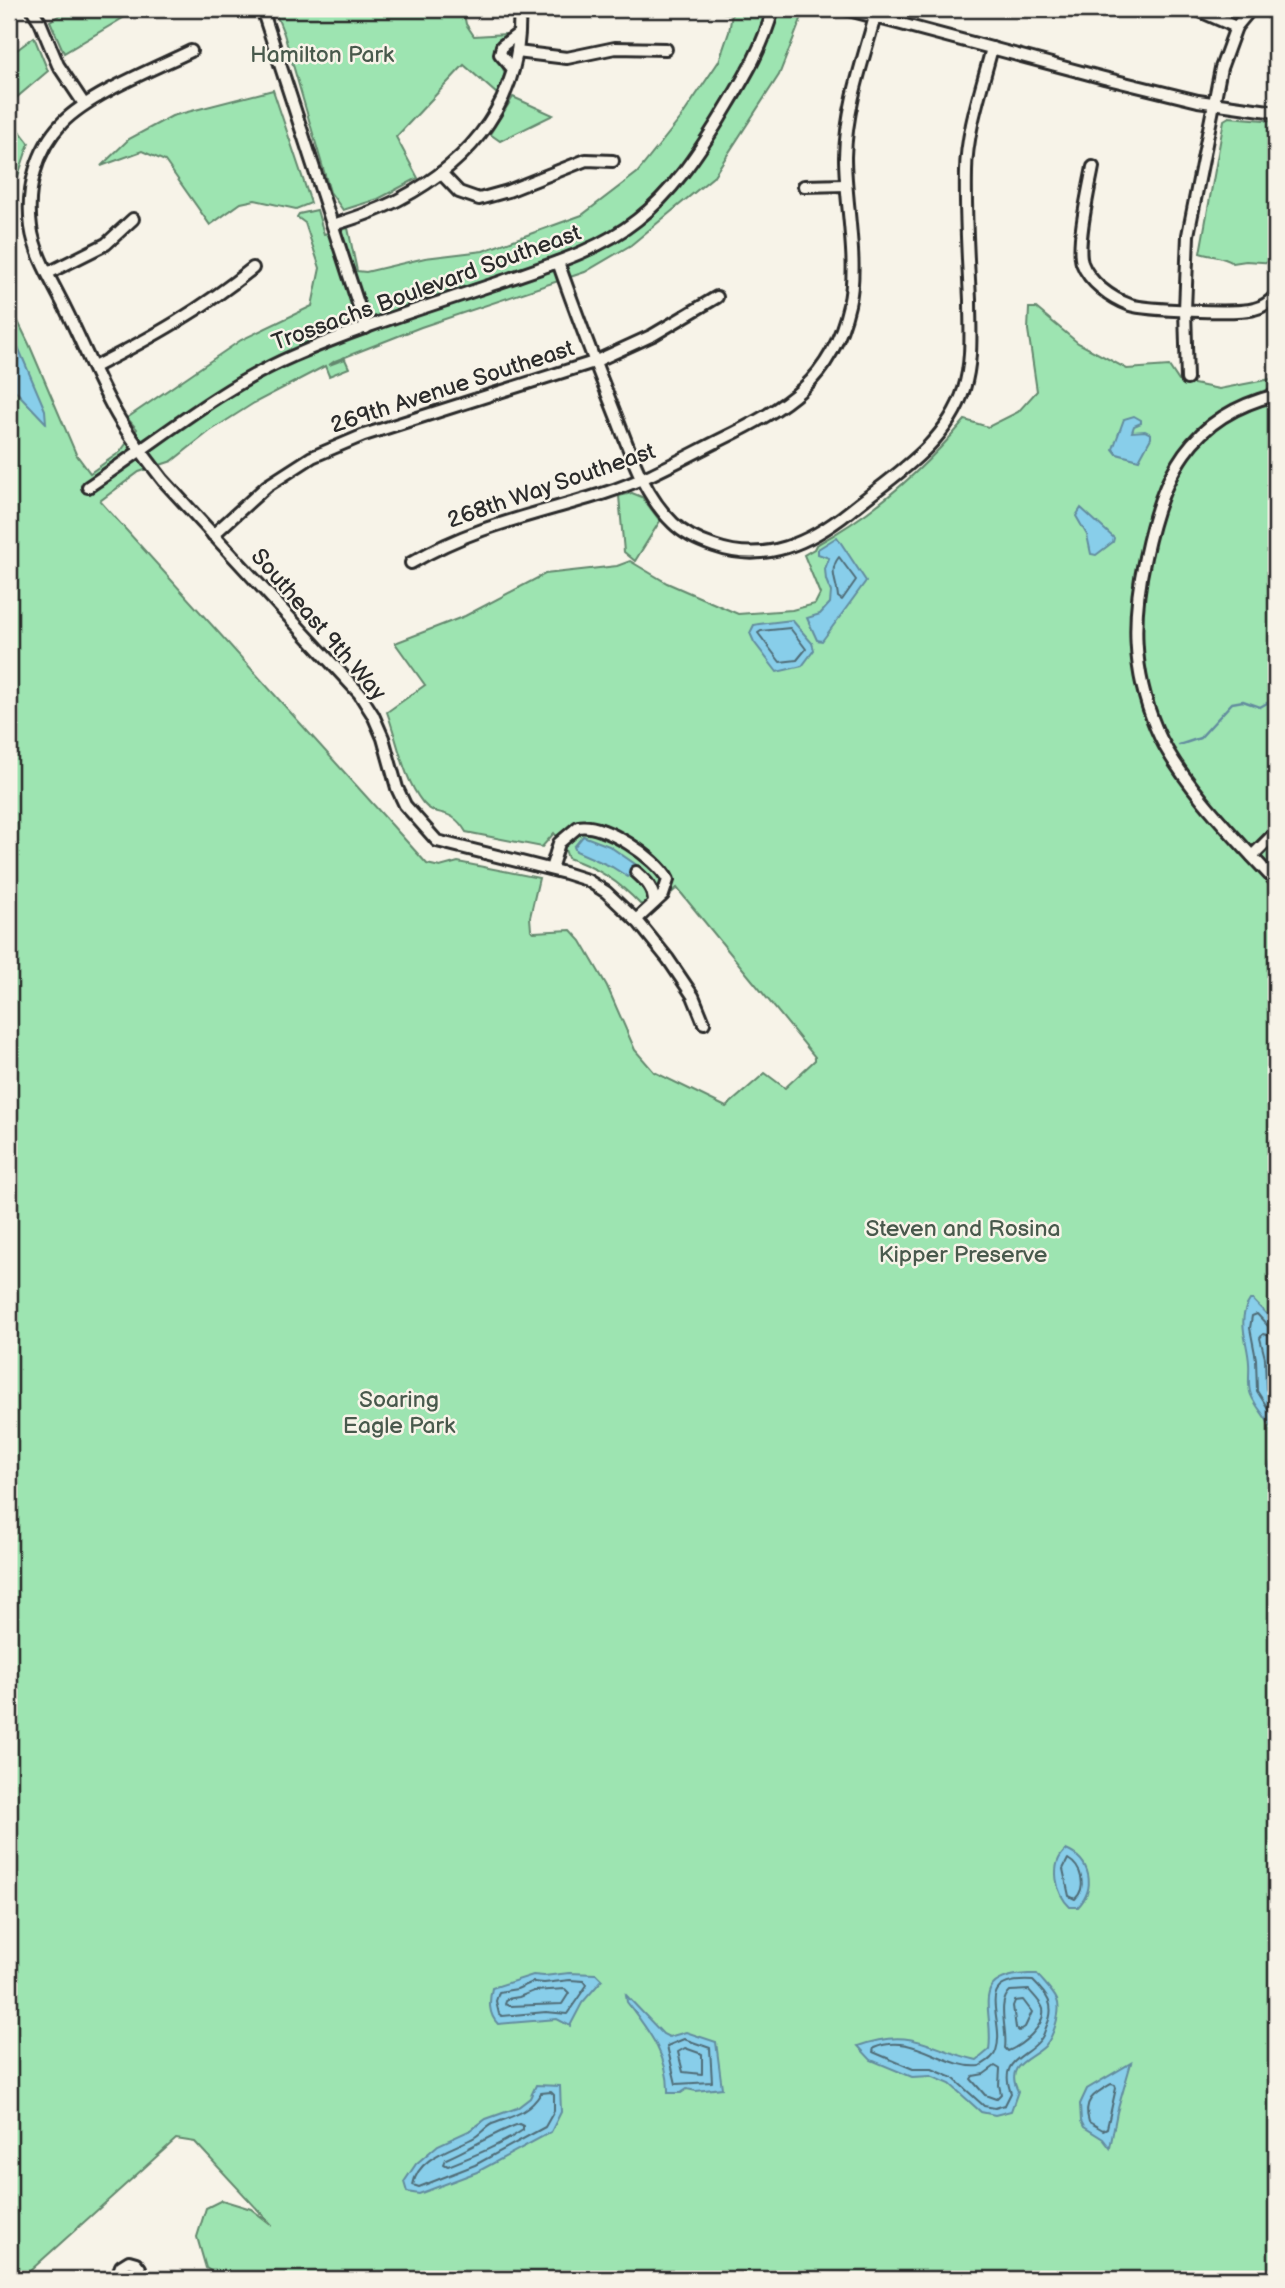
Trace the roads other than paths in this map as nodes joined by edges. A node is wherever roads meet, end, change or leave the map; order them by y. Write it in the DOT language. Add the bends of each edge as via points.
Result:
graph roads {
  1 [pos="32,9"];
  2 [pos="262,9"];
  3 [pos="519,9"];
  4 [pos="773,9"];
  5 [pos="845,9"];
  6 [pos="1195,9"];
  7 [pos="1251,9"];
  8 [pos="875,18"];
  9 [pos="1236,27"];
  10 [pos="518,34"];
  11 [pos="992,48"];
  12 [pos="666,50"];
  13 [pos="191,51"];
  14 [pos="517,52"];
  15 [pos="513,69"];
  16 [pos="84,104"];
  17 [pos="1213,104"];
  18 [pos="1276,112"];
  19 [pos="613,161"];
  20 [pos="1093,167"];
  21 [pos="441,173"];
  22 [pos="846,185"];
  23 [pos="804,186"];
  24 [pos="133,219"];
  25 [pos="333,225"];
  26 [pos="558,262"];
  27 [pos="253,268"];
  28 [pos="48,273"];
  29 [pos="1276,295"];
  30 [pos="717,297"];
  31 [pos="1185,310"];
  32 [pos="366,328"];
  33 [pos="594,362"];
  34 [pos="94,367"];
  35 [pos="1187,379"];
  36 [pos="1276,395"];
  37 [pos="141,452"];
  38 [pos="642,480"];
  39 [pos="88,487"];
  40 [pos="213,535"];
  41 [pos="411,563"];
  42 [pos="1276,832"];
  43 [pos="1252,856"];
  44 [pos="551,869"];
  45 [pos="636,872"];
  46 [pos="1276,882"];
  47 [pos="654,902"];
  48 [pos="636,920"];
  49 [pos="704,1023"];
  50 [pos="116,2279"];
  51 [pos="138,2279"];
  1 -- 16 [label="street" via="58,65"];
  2 -- 25 [label="street"];
  3 -- 10 [label="street"];
  4 -- 26 [label="street, Trossachs Boulevard Southeast" via="758,55 706,140 666,194 615,236"];
  5 -- 8 [label="street"];
  6 -- 9 [label="street"];
  7 -- 9 [label="street"];
  8 -- 11 [label="street"];
  8 -- 22 [label="street, 268th Way Southeast" via="848,120"];
  9 -- 17 [label="street"];
  10 -- 14 [label="street"];
  10 -- 15 [label="street" via="502,46 500,54"];
  11 -- 17 [label="street"];
  11 -- 38 [label="street" via="965,170 970,359 963,391 931,445 830,527 779,550 745,553 689,535 661,510"];
  12 -- 14 [label="street" via="615,48 567,58"];
  13 -- 16 [label="street"];
  14 -- 15 [label="street"];
  15 -- 21 [label="street" via="506,94 486,128"];
  16 -- 28 [label="street, Southeast 9th Way" via="49,138 32,184 34,242"];
  17 -- 18 [label="street"];
  17 -- 31 [label="street" via="1188,235"];
  19 -- 21 [label="street" via="586,160 479,199 459,192"];
  20 -- 31 [label="street" via="1080,250 1086,271 1103,289 1129,304"];
  21 -- 25 [label="street" via="397,201"];
  22 -- 23 [label="street"];
  22 -- 38 [label="street, 268th Way Southeast" via="853,279 840,337 821,368 780,408"];
  24 -- 28 [label="street" via="106,244"];
  25 -- 32 [label="street"];
  26 -- 32 [label="street, Trossachs Boulevard Southeast"];
  26 -- 33 [label="street"];
  27 -- 34 [label="street" via="190,315"];
  28 -- 34 [label="street, Southeast 9th Way"];
  29 -- 31 [label="street" via="1250,310"];
  30 -- 33 [label="street, 269th Avenue Southeast" via="653,335"];
  31 -- 35 [label="street"];
  32 -- 37 [label="street, Trossachs Boulevard Southeast" via="263,371"];
  33 -- 38 [label="street"];
  33 -- 40 [label="street, 269th Avenue Southeast" via="363,435 312,457 267,486"];
  34 -- 37 [label="street, Southeast 9th Way"];
  36 -- 43 [label="street" via="1236,408 1187,449 1160,496 1136,615 1136,653 1149,710 1165,749"];
  37 -- 39 [label="street, Trossachs Boulevard Southeast"];
  37 -- 40 [label="street, Southeast 9th Way"];
  38 -- 41 [label="street, 268th Way Southeast" via="489,526"];
  40 -- 44 [label="street, Southeast 9th Way" via="359,693 383,737 405,805 437,841"];
  42 -- 43 [label="street"];
  43 -- 46 [label="street"];
  44 -- 47 [label="street" via="559,843 578,827 588,826 627,844 660,868 668,885"];
  44 -- 48 [label="street, Southeast 9th Way" via="587,880"];
  45 -- 47 [label="street" via="650,886"];
  47 -- 48 [label="street"];
  48 -- 49 [label="street, Southeast 9th Way" via="693,996"];
  50 -- 51 [label="street" via="121,2266 129,2261 140,2268"];
}
